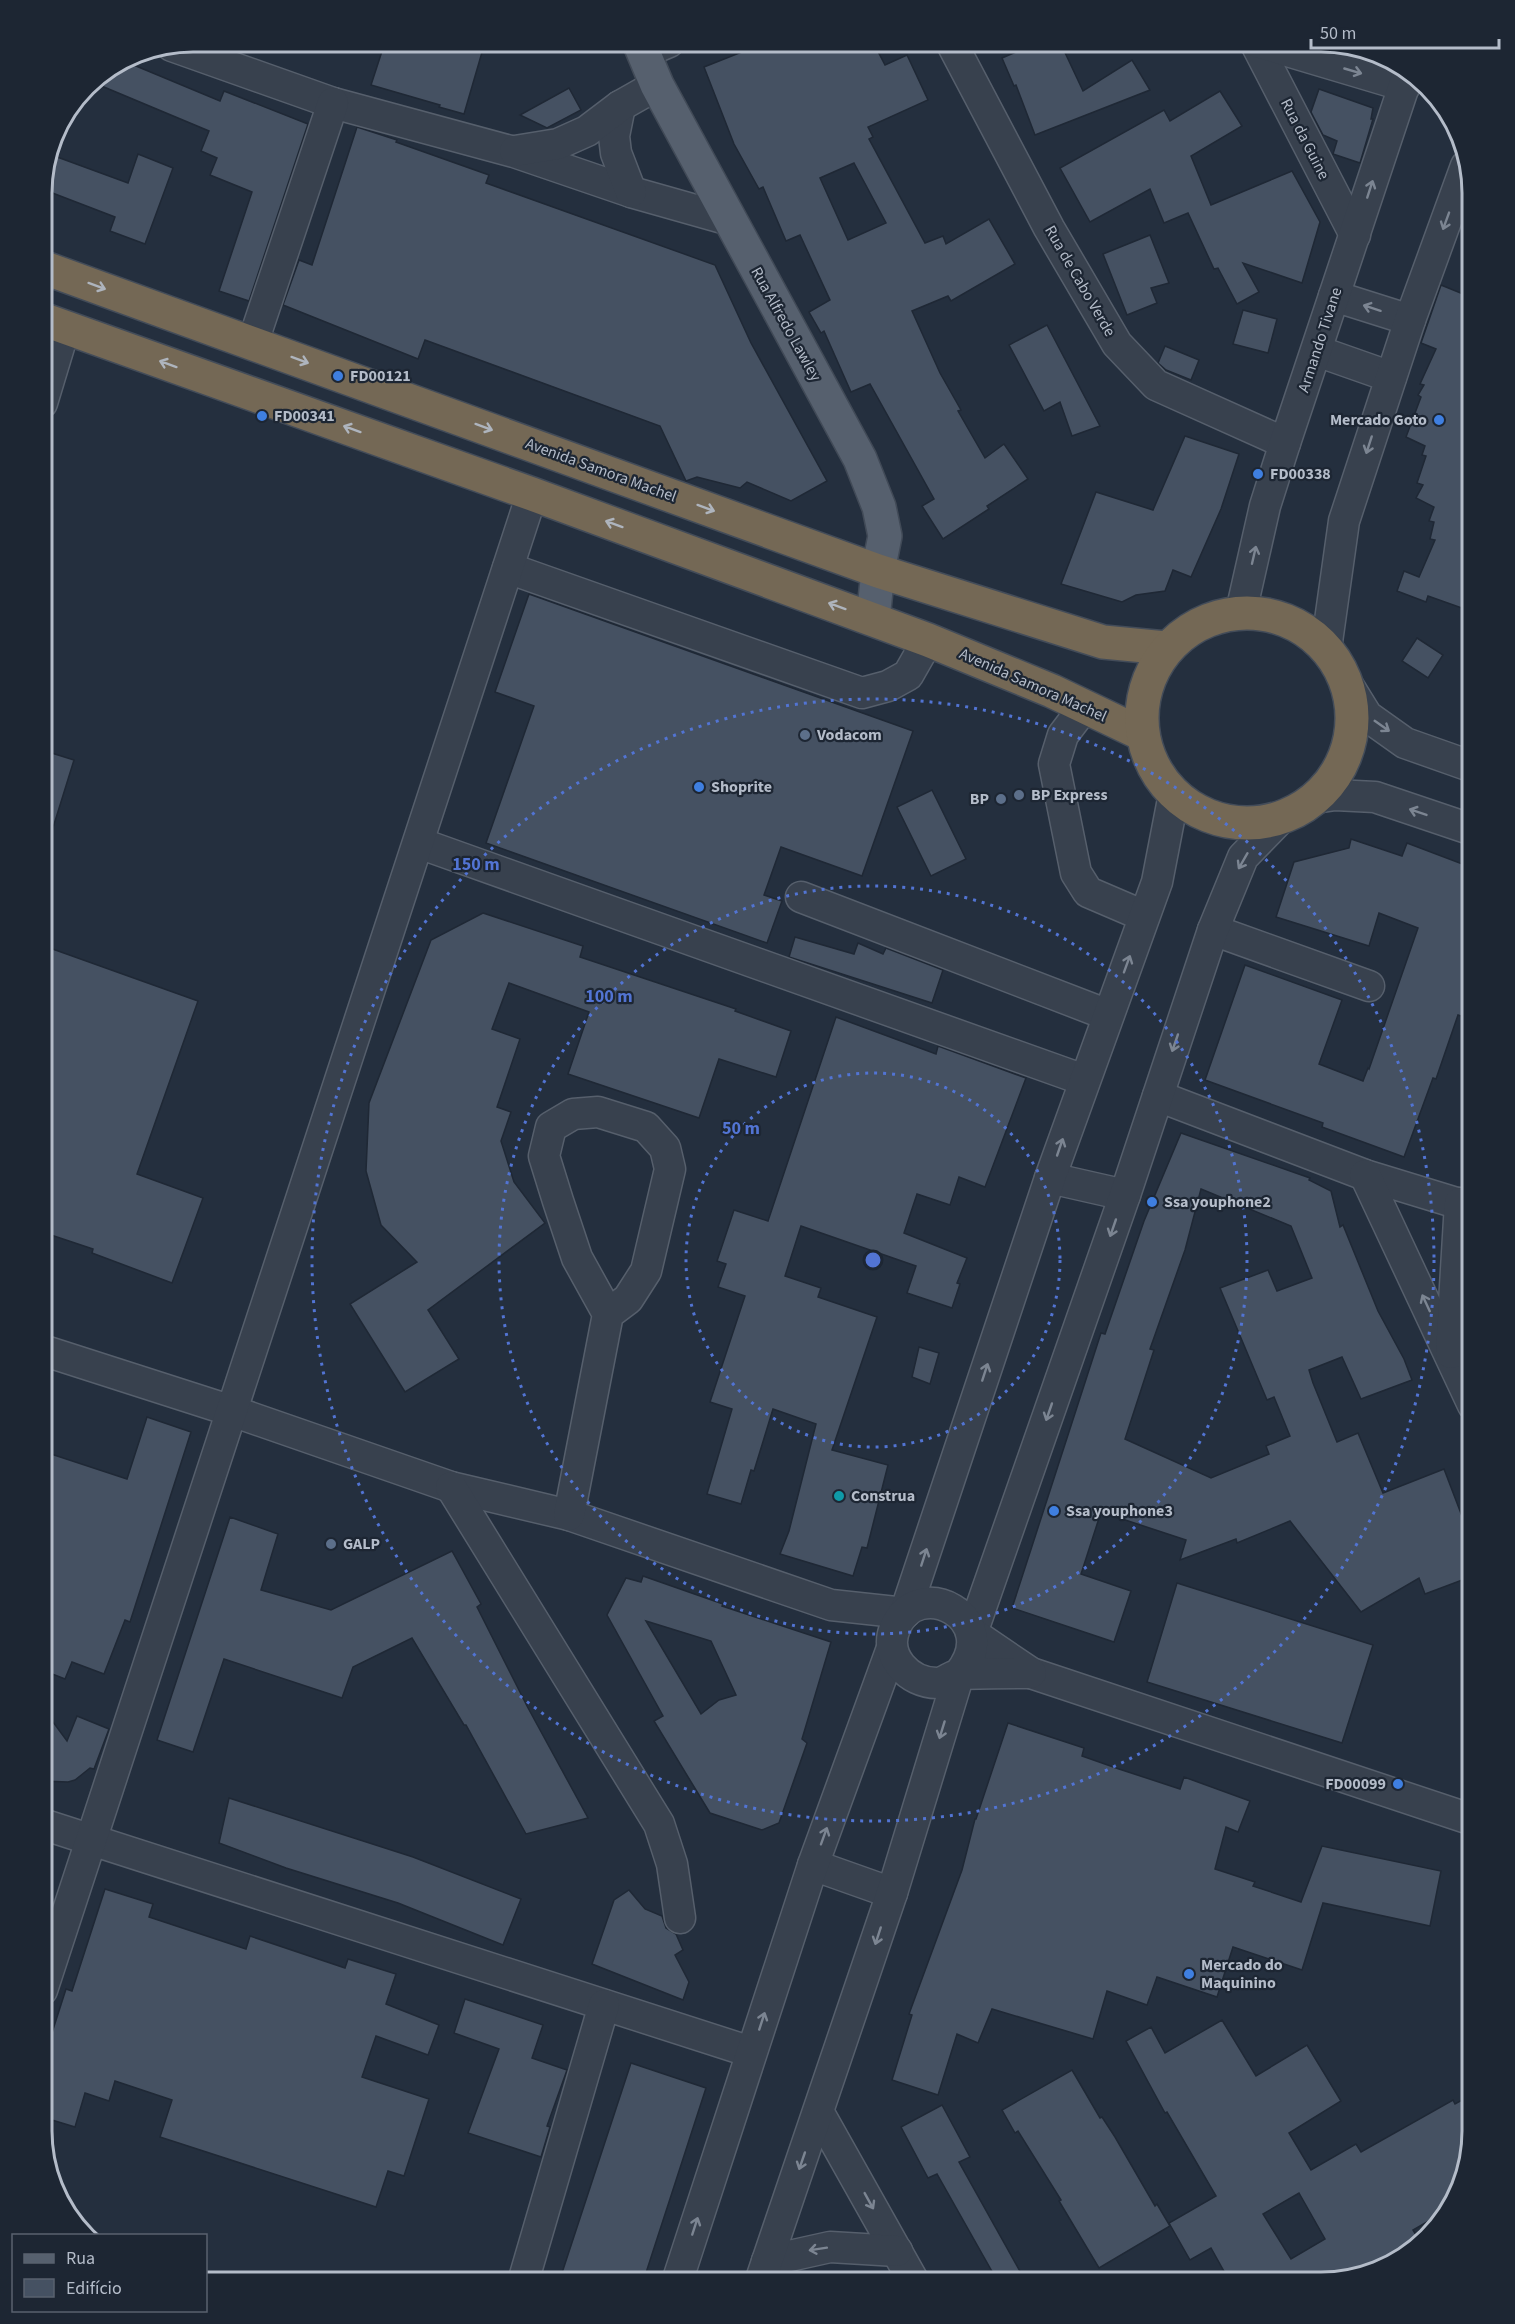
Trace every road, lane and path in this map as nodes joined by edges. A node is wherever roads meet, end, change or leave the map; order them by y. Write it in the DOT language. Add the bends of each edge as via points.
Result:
graph roads {
  1 [pos="190,52"];
  2 [pos="651,52"];
  3 [pos="957,53"];
  4 [pos="1262,53"];
  5 [pos="1301,53"];
  6 [pos="1402,78"];
  7 [pos="1406,81"];
  8 [pos="657,85"];
  9 [pos="333,103"];
  10 [pos="620,106"];
  11 [pos="514,152"];
  12 [pos="1461,179"];
  13 [pos="631,192"];
  14 [pos="730,220"];
  15 [pos="1355,236"];
  16 [pos="53,271"];
  17 [pos="1334,296"];
  18 [pos="140,302"];
  19 [pos="1410,320"];
  20 [pos="54,323"];
  21 [pos="253,342"];
  22 [pos="126,349"];
  23 [pos="1317,351"];
  24 [pos="1391,377"];
  25 [pos="408,399"];
  26 [pos="1285,443"];
  27 [pos="393,444"];
  28 [pos="532,494"];
  29 [pos="669,494"];
  30 [pos="651,538"];
  31 [pos="508,568"];
  32 [pos="878,571"];
  33 [pos="1241,612"];
  34 [pos="873,619"];
  35 [pos="928,640"];
  36 [pos="1166,648"];
  37 [pos="1326,649"];
  38 [pos="1346,682"];
  39 [pos="1085,706"];
  40 [pos="1142,734"];
  41 [pos="1462,763"];
  42 [pos="1174,794"];
  43 [pos="1315,798"];
  44 [pos="1282,817"];
  45 [pos="1462,826"];
  46 [pos="419,843"];
  47 [pos="801,897"];
  48 [pos="1144,916"];
  49 [pos="1213,930"];
  50 [pos="1369,986"];
  51 [pos="1108,1015"];
  52 [pos="1084,1080"];
  53 [pos="1158,1096"];
  54 [pos="1365,1175"];
  55 [pos="1050,1178"];
  56 [pos="1125,1194"];
  57 [pos="1462,1204"];
  58 [pos="1462,1243"];
  59 [pos="608,1314"];
  60 [pos="52,1353"];
  61 [pos="1450,1356"];
  62 [pos="1462,1382"];
  63 [pos="232,1411"];
  64 [pos="451,1487"];
  65 [pos="569,1515"];
  66 [pos="831,1605"];
  67 [pos="905,1612"];
  68 [pos="972,1633"];
  69 [pos="892,1648"];
  70 [pos="1031,1673"];
  71 [pos="958,1674"];
  72 [pos="1462,1816"];
  73 [pos="52,1827"];
  74 [pos="90,1839"];
  75 [pos="813,1866"];
  76 [pos="892,1893"];
  77 [pos="680,1918"];
  78 [pos="52,1958"];
  79 [pos="604,2005"];
  80 [pos="751,2052"];
  81 [pos="819,2113"];
  82 [pos="897,2251"];
  83 [pos="527,2271"];
  84 [pos="682,2271"];
  85 [pos="764,2271"];
  86 [pos="908,2272"];
  1 -- 9 [label="street"];
  2 -- 8 [label="main road, Rua Alfredo Lawley"];
  3 -- 26 [label="street, Rua de Cabo Verde" via="1049,228 1117,344 1156,385"];
  4 -- 15 [label="street, Rua da Guine"];
  5 -- 6 [label="street, one-way"];
  15 -- 7 [label="street, Armando Tivane, one-way"];
  8 -- 10 [label="street"];
  8 -- 14 [label="main road, Rua Alfredo Lawley"];
  9 -- 11 [label="street"];
  9 -- 21 [label="street"];
  10 -- 11 [label="street" via="587,131 558,144"];
  10 -- 13 [label="street" via="614,136 616,153"];
  11 -- 13 [label="street"];
  12 -- 19 [label="street, one-way"];
  13 -- 14 [label="street"];
  14 -- 32 [label="main road, Rua Alfredo Lawley" via="860,459 879,507 885,536"];
  15 -- 17 [label="street, Armando Tivane"];
  16 -- 18 [label="highway, Avenida Samora Machel, one-way"];
  19 -- 17 [label="street, one-way"];
  17 -- 23 [label="street, Armando Tivane"];
  18 -- 21 [label="highway, Avenida Samora Machel"];
  18 -- 22 [label="highway"];
  19 -- 24 [label="street"];
  20 -- 22 [label="highway, Avenida Samora Machel"];
  21 -- 25 [label="highway, Avenida Samora Machel, one-way"];
  27 -- 22 [label="highway, Avenida Samora Machel, one-way"];
  23 -- 24 [label="street"];
  23 -- 26 [label="street, Armando Tivane"];
  24 -- 37 [label="street, one-way" via="1344,521"];
  25 -- 27 [label="highway"];
  25 -- 29 [label="highway, Avenida Samora Machel, one-way"];
  33 -- 26 [label="street, Armando Tivane, one-way"];
  27 -- 28 [label="highway, Avenida Samora Machel"];
  30 -- 28 [label="highway, Avenida Samora Machel, one-way"];
  28 -- 31 [label="street"];
  29 -- 30 [label="highway"];
  29 -- 32 [label="highway, Avenida Samora Machel, one-way"];
  34 -- 30 [label="highway, Avenida Samora Machel, one-way"];
  31 -- 35 [label="street" via="862,693 908,675"];
  31 -- 46 [label="street"];
  32 -- 34 [label="main road, Rua Alfredo Lawley"];
  32 -- 36 [label="highway, Avenida Samora Machel" via="1103,642"];
  33 -- 36 [label="highway" via="1200,622"];
  33 -- 37 [label="highway" via="1277,616 1304,629"];
  34 -- 35 [label="highway, Avenida Samora Machel"];
  35 -- 39 [label="highway, Avenida Samora Machel"];
  36 -- 40 [label="highway" via="1146,684"];
  37 -- 38 [label="highway"];
  38 -- 41 [label="street, one-way" via="1367,716 1405,743"];
  38 -- 43 [label="highway" via="1352,718 1345,754 1333,778"];
  39 -- 40 [label="highway, Avenida Samora Machel"];
  39 -- 48 [label="street" via="1062,735 1054,764 1076,873 1088,892"];
  40 -- 42 [label="highway" via="1153,766"];
  42 -- 44 [label="highway" via="1207,816 1232,822 1257,823"];
  42 -- 48 [label="street" via="1157,882"];
  43 -- 44 [label="highway"];
  45 -- 43 [label="street, one-way" via="1375,797"];
  44 -- 49 [label="street, one-way" via="1243,857"];
  46 -- 52 [label="street"];
  46 -- 63 [label="street"];
  47 -- 51 [label="street"];
  51 -- 48 [label="street, one-way"];
  49 -- 50 [label="street"];
  49 -- 53 [label="street, one-way"];
  51 -- 52 [label="street"];
  55 -- 52 [label="street, one-way"];
  53 -- 54 [label="street"];
  53 -- 56 [label="street"];
  54 -- 57 [label="street"];
  61 -- 54 [label="street, one-way"];
  55 -- 56 [label="street"];
  67 -- 55 [label="street, one-way"];
  56 -- 68 [label="street, one-way"];
  58 -- 61 [label="street"];
  59 -- 59 [label="street" via="577,1258 544,1156 551,1127 573,1114 598,1112 646,1126 665,1148 670,1169 646,1271 628,1299"];
  59 -- 65 [label="street"];
  60 -- 63 [label="street"];
  61 -- 62 [label="street"];
  63 -- 64 [label="street"];
  63 -- 74 [label="street"];
  64 -- 65 [label="street"];
  64 -- 77 [label="street" via="659,1824 672,1864"];
  65 -- 66 [label="street"];
  66 -- 67 [label="street"];
  66 -- 69 [label="street"];
  67 -- 68 [label="street" via="920,1604 936,1602 952,1607"];
  67 -- 69 [label="street" via="894,1629"];
  68 -- 70 [label="street"];
  68 -- 71 [label="street" via="971,1655"];
  69 -- 71 [label="street" via="901,1668 918,1680 939,1683"];
  75 -- 69 [label="street, one-way"];
  70 -- 71 [label="street"];
  70 -- 72 [label="street"];
  71 -- 76 [label="street, one-way"];
  73 -- 74 [label="street"];
  74 -- 78 [label="street"];
  74 -- 79 [label="street"];
  75 -- 76 [label="street"];
  80 -- 75 [label="street, one-way"];
  76 -- 81 [label="street, one-way"];
  79 -- 80 [label="street"];
  79 -- 83 [label="street"];
  84 -- 80 [label="street, one-way"];
  81 -- 82 [label="street, one-way"];
  81 -- 85 [label="street, one-way"];
  82 -- 85 [label="street, one-way" via="830,2247"];
  82 -- 86 [label="street"];
}
